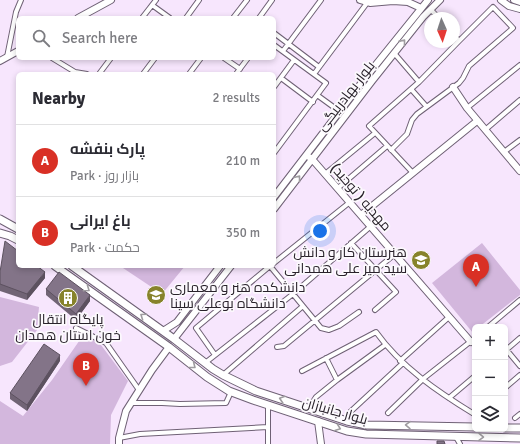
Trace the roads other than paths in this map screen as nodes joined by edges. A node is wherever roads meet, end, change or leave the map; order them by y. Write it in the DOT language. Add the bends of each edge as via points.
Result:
graph roads {
  1 [pos="21,0"];
  2 [pos="111,0"];
  3 [pos="156,0"];
  4 [pos="199,0"];
  5 [pos="247,0"];
  6 [pos="272,0"];
  7 [pos="321,0"];
  8 [pos="360,0"];
  9 [pos="428,0"];
  10 [pos="440,0"];
  11 [pos="501,0"];
  12 [pos="514,0"];
  13 [pos="408,1"];
  14 [pos="520,2"];
  15 [pos="367,3"];
  16 [pos="152,5"];
  17 [pos="421,8"];
  18 [pos="431,10"];
  19 [pos="520,10"];
  20 [pos="82,16"];
  21 [pos="144,16"];
  22 [pos="167,16"];
  23 [pos="187,16"];
  24 [pos="235,16"];
  25 [pos="260,16"];
  26 [pos="276,35"];
  27 [pos="460,40"];
  28 [pos="288,44"];
  29 [pos="276,46"];
  30 [pos="452,48"];
  31 [pos="283,51"];
  32 [pos="16,52"];
  33 [pos="394,53"];
  34 [pos="7,57"];
  35 [pos="55,60"];
  36 [pos="110,60"];
  37 [pos="154,60"];
  38 [pos="200,60"];
  39 [pos="227,60"];
  40 [pos="247,60"];
  41 [pos="294,60"];
  42 [pos="0,61"];
  43 [pos="520,65"];
  44 [pos="319,67"];
  45 [pos="240,69"];
  46 [pos="75,72"];
  47 [pos="100,72"];
  48 [pos="145,72"];
  49 [pos="190,72"];
  50 [pos="238,72"];
  51 [pos="314,74"];
  52 [pos="281,78"];
  53 [pos="420,82"];
  54 [pos="276,84"];
  55 [pos="453,86"];
  56 [pos="411,89"];
  57 [pos="317,95"];
  58 [pos="520,100"];
  59 [pos="312,102"];
  60 [pos="426,106"];
  61 [pos="466,108"];
  62 [pos="340,111"];
  63 [pos="477,121"];
  64 [pos="485,130"];
  65 [pos="375,133"];
  66 [pos="520,140"];
  67 [pos="388,146"];
  68 [pos="276,150"];
  69 [pos="391,150"];
  70 [pos="504,152"];
  71 [pos="306,155"];
  72 [pos="312,159"];
  73 [pos="520,171"];
  74 [pos="413,173"];
  75 [pos="325,174"];
  76 [pos="338,188"];
  77 [pos="276,193"];
  78 [pos="350,202"];
  79 [pos="276,206"];
  80 [pos="361,215"];
  81 [pos="0,219"];
  82 [pos="371,226"];
  83 [pos="16,228"];
  84 [pos="0,233"];
  85 [pos="16,239"];
  86 [pos="352,243"];
  87 [pos="395,254"];
  88 [pos="276,261"];
  89 [pos="58,268"];
  90 [pos="75,268"];
  91 [pos="218,268"];
  92 [pos="229,268"];
  93 [pos="268,268"];
  94 [pos="272,268"];
  95 [pos="376,270"];
  96 [pos="293,294"];
  97 [pos="520,300"];
  98 [pos="303,306"];
  99 [pos="375,310"];
  100 [pos="359,312"];
  101 [pos="449,317"];
  102 [pos="316,321"];
  103 [pos="492,324"];
  104 [pos="76,328"];
  105 [pos="163,331"];
  106 [pos="520,338"];
  107 [pos="174,339"];
  108 [pos="472,339"];
  109 [pos="472,341"];
  110 [pos="385,345"];
  111 [pos="169,347"];
  112 [pos="278,347"];
  113 [pos="508,348"];
  114 [pos="508,353"];
  115 [pos="215,355"];
  116 [pos="326,358"];
  117 [pos="402,362"];
  118 [pos="205,363"];
  119 [pos="520,366"];
  120 [pos="302,371"];
  121 [pos="223,375"];
  122 [pos="520,375"];
  123 [pos="423,379"];
  124 [pos="472,379"];
  125 [pos="337,380"];
  126 [pos="508,385"];
  127 [pos="139,390"];
  128 [pos="232,392"];
  129 [pos="449,398"];
  130 [pos="131,403"];
  131 [pos="268,405"];
  132 [pos="309,408"];
  133 [pos="472,412"];
  134 [pos="388,414"];
  135 [pos="520,414"];
  136 [pos="515,418"];
  137 [pos="318,421"];
  138 [pos="347,421"];
  139 [pos="431,426"];
  140 [pos="268,427"];
  141 [pos="472,427"];
  142 [pos="508,428"];
  143 [pos="520,428"];
  144 [pos="431,436"];
  145 [pos="456,436"];
  146 [pos="518,439"];
  147 [pos="119,441"];
  148 [pos="268,444"];
  149 [pos="321,444"];
  150 [pos="460,444"];
  1 -- 34 [label="street"];
  2 -- 20 [label="street"];
  3 -- 16 [label="street"];
  4 -- 23 [label="street"];
  5 -- 24 [label="street"];
  6 -- 25 [label="street"];
  7 -- 28 [label="street"];
  8 -- 15 [label="street"];
  9 -- 17 [label="street, بلوار بهادربیگی"];
  10 -- 18 [label="street, بلوار بهادربیگی"];
  11 -- 19 [label="street"];
  12 -- 14 [label="street"];
  13 -- 15 [label="street"];
  13 -- 17 [label="street"];
  15 -- 44 [label="street"];
  16 -- 21 [label="street"];
  16 -- 22 [label="street"];
  17 -- 62 [label="street, بلوار بهادربیگی"];
  33 -- 18 [label="street, بلوار بهادربیگی, one-way"];
  26 -- 28 [label="street"];
  27 -- 55 [label="street" via="494,7 513,28 473,62 459,83"];
  28 -- 31 [label="street"];
  28 -- 44 [label="street"];
  29 -- 31 [label="street"];
  30 -- 53 [label="street"];
  31 -- 41 [label="street"];
  32 -- 34 [label="street"];
  33 -- 53 [label="street"];
  33 -- 72 [label="street, بلوار بهادربیگی"];
  34 -- 42 [label="street"];
  35 -- 46 [label="street"];
  36 -- 47 [label="street"];
  37 -- 48 [label="street"];
  38 -- 49 [label="street"];
  39 -- 45 [label="street"];
  40 -- 45 [label="street"];
  41 -- 51 [label="street"];
  41 -- 52 [label="street"];
  43 -- 61 [label="street"];
  44 -- 51 [label="street"];
  45 -- 50 [label="street"];
  51 -- 57 [label="street" via="326,83"];
  52 -- 54 [label="street"];
  52 -- 59 [label="street"];
  53 -- 56 [label="street"];
  55 -- 60 [label="street"];
  55 -- 61 [label="street"];
  56 -- 60 [label="street"];
  56 -- 65 [label="street" via="369,126"];
  57 -- 59 [label="street"];
  57 -- 62 [label="street"];
  58 -- 64 [label="street"];
  59 -- 68 [label="street"];
  60 -- 69 [label="street" via="414,116 407,134"];
  61 -- 63 [label="street"];
  62 -- 71 [label="street, بلوار بهادربیگی"];
  63 -- 64 [label="street"];
  63 -- 74 [label="street"];
  64 -- 70 [label="street"];
  65 -- 67 [label="street"];
  65 -- 75 [label="street"];
  66 -- 70 [label="street"];
  67 -- 69 [label="street"];
  67 -- 76 [label="street"];
  69 -- 74 [label="street"];
  70 -- 73 [label="street"];
  71 -- 72 [label="street, مهدیه ( توحید)"];
  71 -- 77 [label="street, بلوار بهادربیگی"];
  72 -- 75 [label="street, مهدیه ( توحید)"];
  79 -- 72 [label="street, بلوار بهادربیگی, one-way"];
  74 -- 80 [label="street"];
  75 -- 76 [label="street, مهدیه ( توحید)"];
  76 -- 78 [label="street, مهدیه ( توحید)"];
  78 -- 80 [label="street, مهدیه ( توحید)"];
  78 -- 88 [label="street"];
  80 -- 82 [label="street, مهدیه ( توحید)"];
  81 -- 83 [label="main road"];
  82 -- 86 [label="street"];
  82 -- 87 [label="street, مهدیه ( توحید)"];
  84 -- 85 [label="main road"];
  86 -- 95 [label="street"];
  86 -- 96 [label="street"];
  87 -- 95 [label="street"];
  87 -- 101 [label="street, مهدیه ( توحید)"];
  89 -- 111 [label="main road, بلوار جانبازان, one-way"];
  105 -- 90 [label="main road, بلوار جانبازان, one-way"];
  91 -- 105 [label="street" via="177,322"];
  92 -- 107 [label="street"];
  93 -- 115 [label="street" via="196,328"];
  94 -- 96 [label="street"];
  95 -- 99 [label="street" via="396,292"];
  95 -- 102 [label="street"];
  96 -- 98 [label="street"];
  96 -- 115 [label="street"];
  97 -- 103 [label="street"];
  98 -- 102 [label="street"];
  98 -- 121 [label="street"];
  100 -- 102 [label="street" via="339,326 328,330 321,328"];
  101 -- 108 [label="street, مهدیه ( توحید)"];
  101 -- 117 [label="street"];
  102 -- 112 [label="street" via="284,346"];
  104 -- 127 [label="street" via="106,343"];
  105 -- 107 [label="main road, بلوار جانبازان"];
  106 -- 113 [label="street"];
  107 -- 118 [label="main road, بلوار جانبازان"];
  109 -- 123 [label="street"];
  110 -- 116 [label="street" via="376,332"];
  110 -- 117 [label="street"];
  110 -- 125 [label="street"];
  111 -- 127 [label="street"];
  111 -- 128 [label="main road, بلوار جانبازان, one-way" via="207,377"];
  114 -- 119 [label="street"];
  115 -- 118 [label="street"];
  116 -- 120 [label="street"];
  116 -- 125 [label="street"];
  117 -- 123 [label="street"];
  117 -- 138 [label="street" via="350,413"];
  118 -- 121 [label="main road, بلوار جانبازان"];
  132 -- 121 [label="main road, بلوار جانبازان, one-way" via="256,390"];
  122 -- 126 [label="street"];
  123 -- 129 [label="street"];
  123 -- 134 [label="street"];
  124 -- 129 [label="street"];
  125 -- 132 [label="street" via="316,397"];
  127 -- 130 [label="street"];
  128 -- 130 [label="street" via="226,403"];
  128 -- 131 [label="main road, بلوار جانبازان"];
  129 -- 133 [label="street"];
  130 -- 147 [label="street" via="126,412"];
  131 -- 137 [label="main road, بلوار جانبازان"];
  131 -- 140 [label="street"];
  132 -- 138 [label="main road, بلوار جانبازان"];
  135 -- 136 [label="street"];
  137 -- 144 [label="main road, بلوار جانبازان, one-way" via="347,431 366,434"];
  137 -- 149 [label="street"];
  139 -- 138 [label="main road, بلوار جانبازان, one-way" via="367,425"];
  139 -- 141 [label="main road, بلوار جانبازان"];
  139 -- 144 [label="main road"];
  140 -- 147 [label="street" via="140,434"];
  140 -- 148 [label="street"];
  142 -- 143 [label="main road"];
  144 -- 145 [label="main road, بلوار جانبازان"];
  145 -- 146 [label="main road, بلوار جانبازان, one-way"];
  145 -- 150 [label="street"];
}
